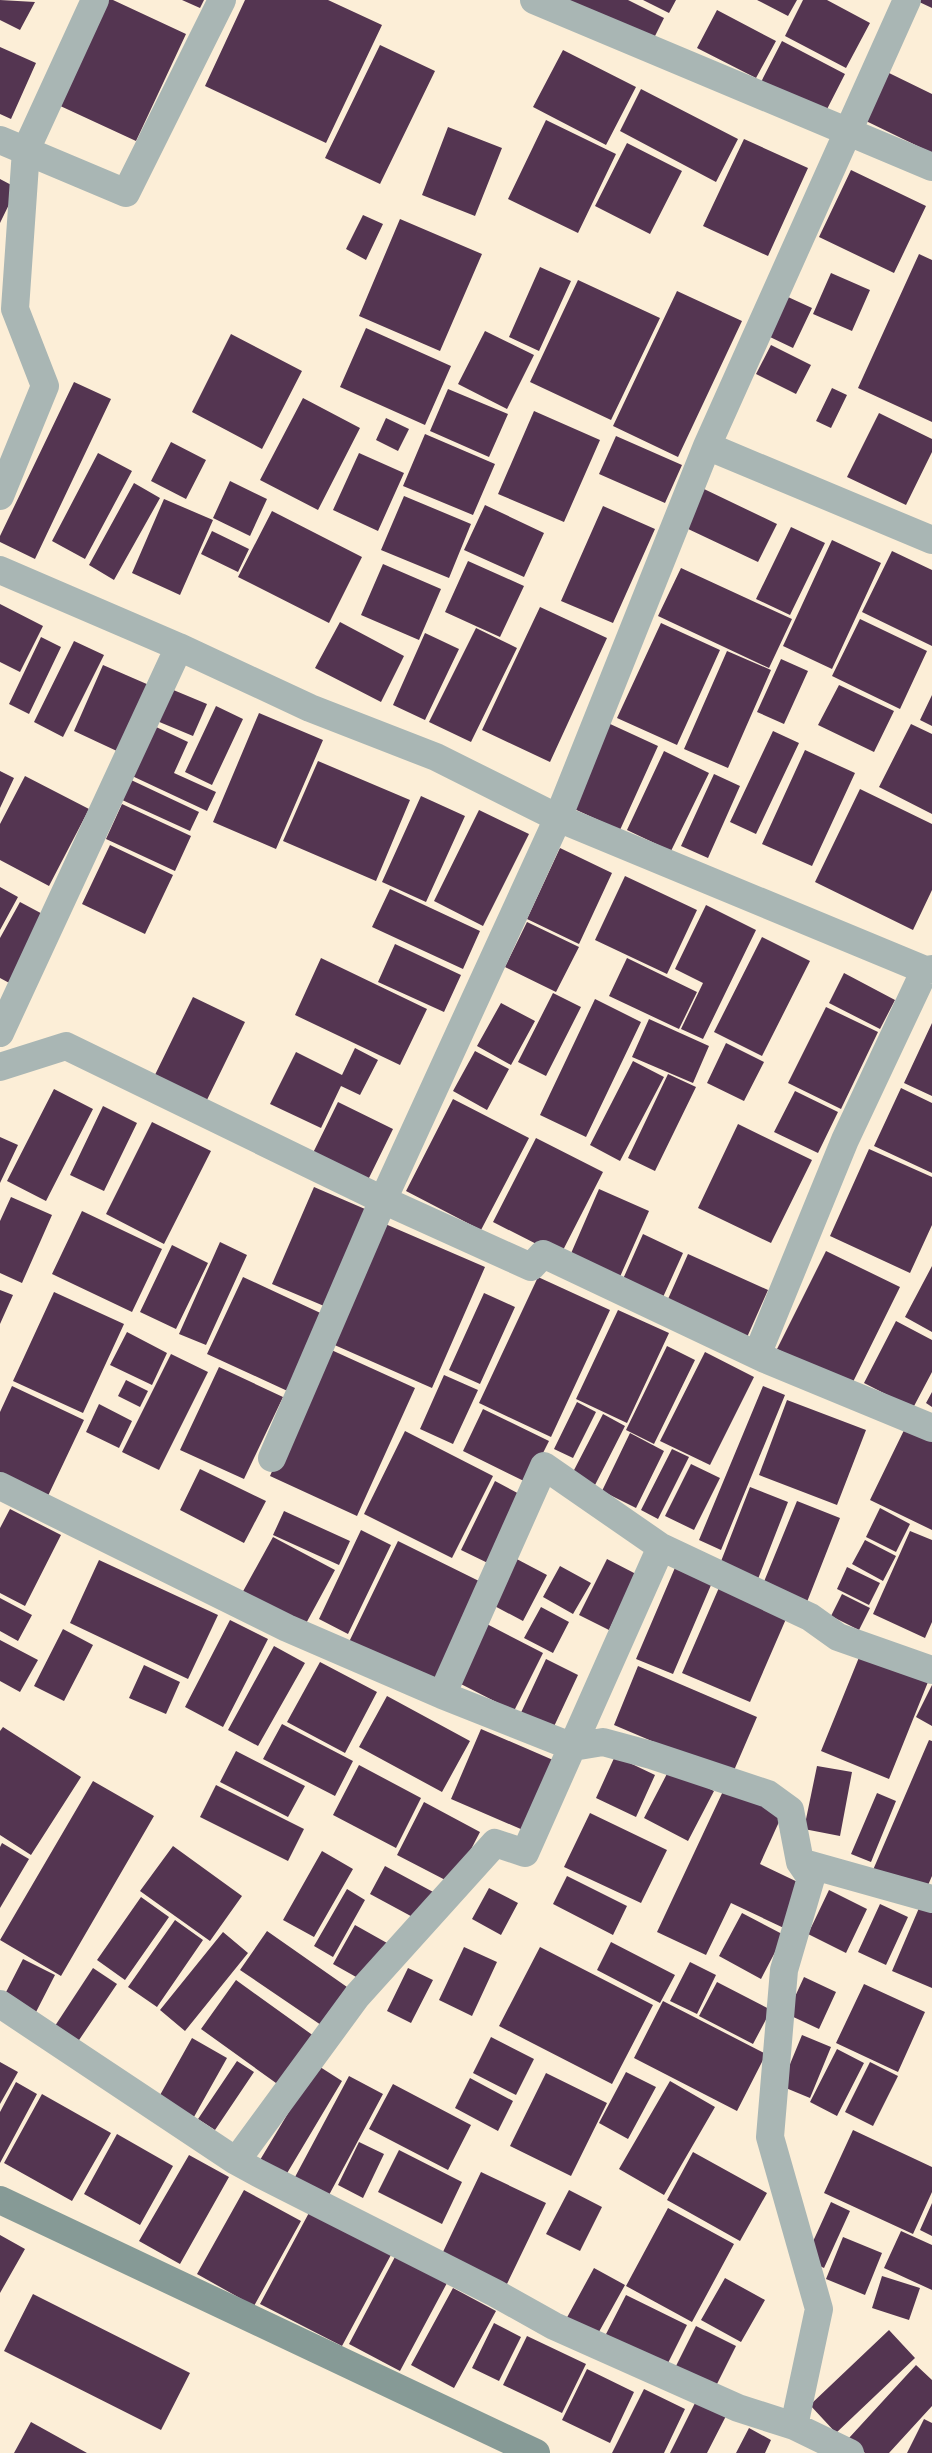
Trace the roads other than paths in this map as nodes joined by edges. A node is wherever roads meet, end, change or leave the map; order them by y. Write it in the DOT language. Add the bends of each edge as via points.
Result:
graph roads {
  1 [pos="95,0"];
  2 [pos="222,0"];
  3 [pos="534,0"];
  4 [pos="907,0"];
  5 [pos="848,130"];
  6 [pos="0,140"];
  7 [pos="26,150"];
  8 [pos="932,167"];
  9 [pos="707,446"];
  10 [pos="0,496"];
  11 [pos="932,540"];
  12 [pos="0,570"];
  13 [pos="179,647"];
  14 [pos="558,818"];
  15 [pos="928,970"];
  16 [pos="0,1033"];
  17 [pos="0,1067"];
  18 [pos="383,1200"];
  19 [pos="757,1355"];
  20 [pos="932,1428"];
  21 [pos="272,1458"];
  22 [pos="0,1486"];
  23 [pos="661,1547"];
  24 [pos="932,1670"];
  25 [pos="442,1695"];
  26 [pos="573,1747"];
  27 [pos="800,1862"];
  28 [pos="932,1898"];
  29 [pos="0,2004"];
  30 [pos="236,2161"];
  31 [pos="0,2200"];
  32 [pos="794,2426"];
  33 [pos="536,2453"];
  34 [pos="850,2453"];
  1 -- 7 [label="street"];
  2 -- 7 [label="street" via="126,193"];
  3 -- 5 [label="street"];
  4 -- 5 [label="street"];
  5 -- 8 [label="street"];
  5 -- 9 [label="street"];
  6 -- 7 [label="street"];
  7 -- 10 [label="street" via="15,310 45,386"];
  9 -- 11 [label="street"];
  9 -- 14 [label="street"];
  12 -- 13 [label="street"];
  13 -- 14 [label="street" via="310,708 436,757"];
  13 -- 16 [label="street"];
  14 -- 15 [label="street"];
  14 -- 18 [label="street"];
  15 -- 19 [label="street" via="846,1140"];
  17 -- 18 [label="street" via="66,1046"];
  18 -- 19 [label="street" via="531,1267 543,1254"];
  18 -- 21 [label="street"];
  19 -- 20 [label="street"];
  22 -- 25 [label="street" via="287,1628"];
  23 -- 24 [label="street" via="810,1617 838,1637"];
  23 -- 25 [label="street" via="544,1466"];
  23 -- 26 [label="street"];
  25 -- 26 [label="street"];
  26 -- 27 [label="street" via="603,1742 768,1794 790,1810"];
  26 -- 30 [label="street" via="525,1853 495,1843 488,1849 357,1996"];
  27 -- 28 [label="street"];
  27 -- 32 [label="street" via="811,1878 784,1970 770,2137 819,2309"];
  29 -- 30 [label="street"];
  30 -- 32 [label="street" via="554,2326 738,2408"];
  31 -- 33 [label="street"];
  32 -- 34 [label="street"];
}
